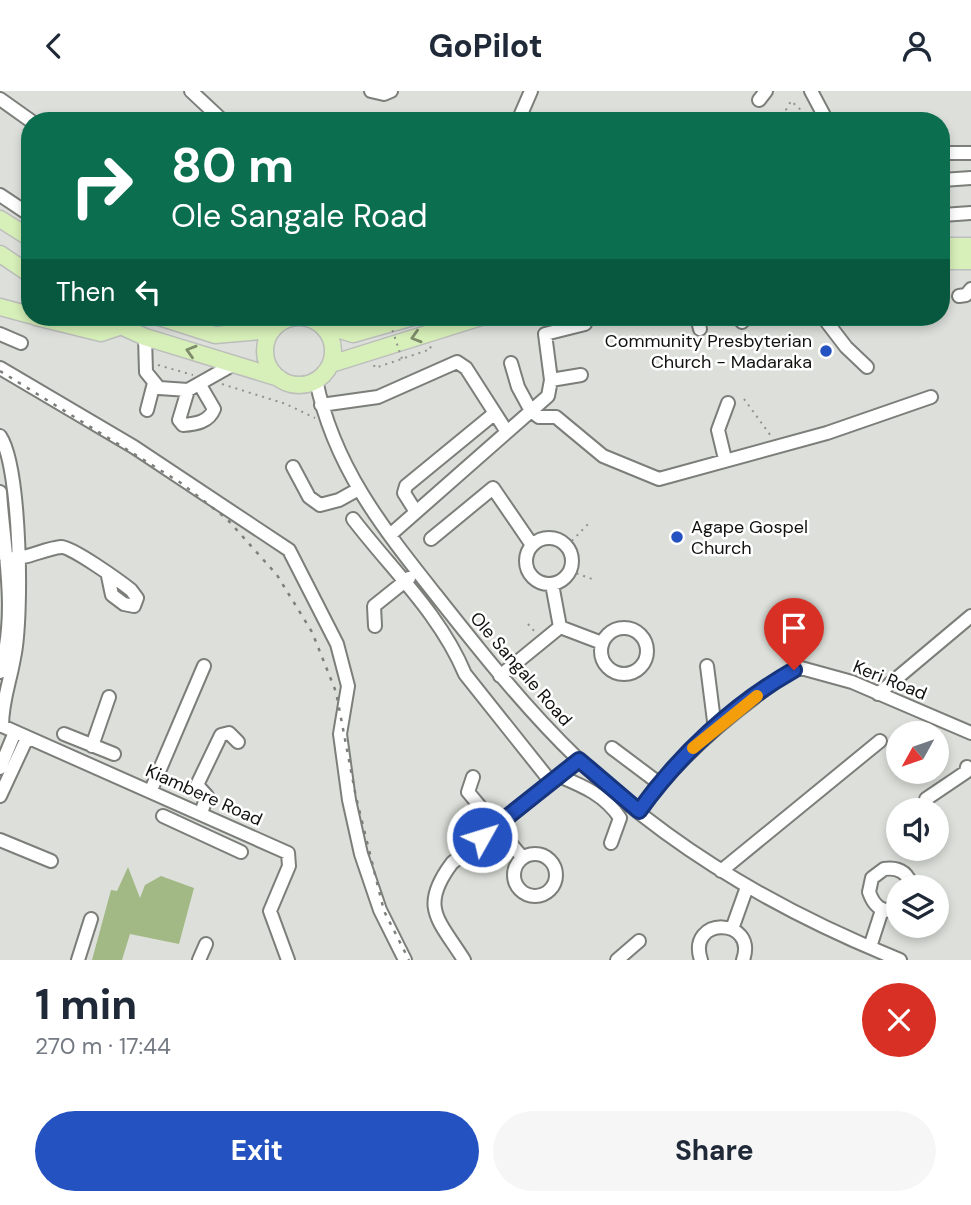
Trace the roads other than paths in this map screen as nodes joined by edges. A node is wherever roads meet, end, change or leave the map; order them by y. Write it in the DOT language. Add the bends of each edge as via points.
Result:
graph roads {
  1 [pos="191,91"];
  2 [pos="371,91"];
  3 [pos="391,91"];
  4 [pos="531,91"];
  5 [pos="811,91"];
  6 [pos="0,99"];
  7 [pos="213,112"];
  8 [pos="522,112"];
  9 [pos="822,112"];
  10 [pos="21,114"];
  11 [pos="950,151"];
  12 [pos="971,153"];
  13 [pos="971,177"];
  14 [pos="950,179"];
  15 [pos="0,195"];
  16 [pos="21,209"];
  17 [pos="971,213"];
  18 [pos="950,214"];
  19 [pos="0,219"];
  20 [pos="21,232"];
  21 [pos="950,246"];
  22 [pos="971,246"];
  23 [pos="0,254"];
  24 [pos="950,261"];
  25 [pos="971,261"];
  26 [pos="21,268"];
  27 [pos="971,289"];
  28 [pos="959,296"];
  29 [pos="0,307"];
  30 [pos="21,313"];
  31 [pos="73,326"];
  32 [pos="200,326"];
  33 [pos="268,326"];
  34 [pos="277,326"];
  35 [pos="319,326"];
  36 [pos="332,326"];
  37 [pos="381,326"];
  38 [pos="452,326"];
  39 [pos="577,326"];
  40 [pos="831,326"];
  41 [pos="119,327"];
  42 [pos="0,334"];
  43 [pos="145,337"];
  44 [pos="21,343"];
  45 [pos="511,363"];
  46 [pos="234,364"];
  47 [pos="331,364"];
  48 [pos="867,367"];
  49 [pos="0,368"];
  50 [pos="581,375"];
  51 [pos="279,378"];
  52 [pos="316,380"];
  53 [pos="551,380"];
  54 [pos="153,383"];
  55 [pos="931,397"];
  56 [pos="728,403"];
  57 [pos="321,405"];
  58 [pos="147,410"];
  59 [pos="531,411"];
  60 [pos="495,413"];
  61 [pos="507,432"];
  62 [pos="0,436"];
  63 [pos="725,459"];
  64 [pos="293,467"];
  65 [pos="4,488"];
  66 [pos="357,490"];
  67 [pos="416,512"];
  68 [pos="8,516"];
  69 [pos="354,519"];
  70 [pos="390,535"];
  71 [pos="431,539"];
  72 [pos="532,545"];
  73 [pos="13,559"];
  74 [pos="417,571"];
  75 [pos="108,576"];
  76 [pos="403,583"];
  77 [pos="552,584"];
  78 [pos="971,616"];
  79 [pos="374,626"];
  80 [pos="560,627"];
  81 [pos="602,643"];
  82 [pos="204,666"];
  83 [pos="707,666"];
  84 [pos="0,672"];
  85 [pos="500,676"];
  86 [pos="878,694"];
  87 [pos="109,697"];
  88 [pos="1,726"];
  89 [pos="715,729"];
  90 [pos="971,733"];
  91 [pos="64,734"];
  92 [pos="21,735"];
  93 [pos="880,741"];
  94 [pos="238,742"];
  95 [pos="94,747"];
  96 [pos="612,748"];
  97 [pos="114,754"];
  98 [pos="579,760"];
  99 [pos="89,764"];
  100 [pos="967,767"];
  101 [pos="0,768"];
  102 [pos="472,777"];
  103 [pos="555,779"];
  104 [pos="660,784"];
  105 [pos="151,790"];
  106 [pos="0,796"];
  107 [pos="928,798"];
  108 [pos="639,811"];
  109 [pos="201,813"];
  110 [pos="163,816"];
  111 [pos="497,825"];
  112 [pos="233,828"];
  113 [pos="0,840"];
  114 [pos="611,843"];
  115 [pos="228,845"];
  116 [pos="241,852"];
  117 [pos="522,857"];
  118 [pos="51,860"];
  119 [pos="722,871"];
  120 [pos="906,875"];
  121 [pos="747,887"];
  122 [pos="882,910"];
  123 [pos="886,910"];
  124 [pos="91,919"];
  125 [pos="732,929"];
  126 [pos="639,941"];
  127 [pos="206,944"];
  128 [pos="870,947"];
  129 [pos="78,960"];
  130 [pos="199,960"];
  131 [pos="288,960"];
  132 [pos="405,960"];
  133 [pos="464,960"];
  134 [pos="617,960"];
  135 [pos="701,960"];
  136 [pos="743,960"];
  137 [pos="900,960"];
  1 -- 7 [label="street"];
  2 -- 3 [label="street"];
  4 -- 8 [label="street"];
  5 -- 9 [label="street"];
  6 -- 10 [label="street"];
  11 -- 12 [label="street"];
  13 -- 14 [label="street"];
  15 -- 16 [label="street"];
  17 -- 18 [label="street"];
  19 -- 20 [label="main road"];
  21 -- 22 [label="main road"];
  23 -- 26 [label="main road"];
  24 -- 25 [label="main road"];
  27 -- 28 [label="street"];
  29 -- 30 [label="main road"];
  31 -- 41 [label="main road" via="101,333"];
  32 -- 33 [label="main road" via="233,336"];
  34 -- 51 [label="main road" via="265,350"];
  35 -- 47 [label="main road" via="332,341"];
  36 -- 37 [label="main road" via="353,334"];
  38 -- 47 [label="main road, one-way"];
  39 -- 53 [label="street" via="545,334"];
  40 -- 48 [label="street"];
  41 -- 43 [label="main road"];
  42 -- 44 [label="street"];
  46 -- 43 [label="main road, one-way"];
  43 -- 54 [label="street" via="146,372"];
  45 -- 59 [label="street"];
  46 -- 51 [label="main road"];
  46 -- 54 [label="street" via="199,385 159,389"];
  47 -- 52 [label="main road"];
  49 -- 132 [label="street" via="134,447 289,550 337,644 348,687 340,734 349,800 380,910"];
  50 -- 53 [label="street"];
  51 -- 52 [label="main road" via="298,385"];
  52 -- 57 [label="street, Ole Sangale Road"];
  53 -- 59 [label="street" via="549,394"];
  54 -- 58 [label="street"];
  55 -- 63 [label="street" via="827,433"];
  56 -- 63 [label="street" via="718,430"];
  57 -- 60 [label="street" via="378,397 457,362 466,368"];
  57 -- 66 [label="street, Ole Sangale Road"];
  59 -- 61 [label="street"];
  59 -- 63 [label="street" via="539,417 556,417 603,456 654,478"];
  60 -- 61 [label="street"];
  60 -- 67 [label="street" via="406,486 404,493"];
  61 -- 67 [label="street"];
  62 -- 65 [label="street" via="10,454"];
  64 -- 66 [label="street" via="309,497 320,505"];
  65 -- 68 [label="street"];
  66 -- 70 [label="street, Ole Sangale Road"];
  67 -- 70 [label="street"];
  68 -- 73 [label="street"];
  69 -- 76 [label="street"];
  70 -- 74 [label="street, Ole Sangale Road"];
  71 -- 72 [label="street" via="493,488"];
  72 -- 77 [label="street" via="527,569 537,581"];
  72 -- 77 [label="street" via="550,537 567,545 572,556 570,571"];
  73 -- 75 [label="street" via="61,547 74,549"];
  73 -- 84 [label="street" via="7,648"];
  73 -- 88 [label="street" via="15,657 2,702"];
  74 -- 76 [label="street"];
  74 -- 85 [label="street, Ole Sangale Road"];
  76 -- 79 [label="street" via="374,606"];
  76 -- 103 [label="street" via="423,603 465,674"];
  77 -- 80 [label="street"];
  78 -- 86 [label="street"];
  80 -- 81 [label="street"];
  80 -- 85 [label="street"];
  82 -- 105 [label="street"];
  83 -- 89 [label="street"];
  85 -- 98 [label="street, Ole Sangale Road"];
  86 -- 89 [label="street, Keri Road" via="801,668 775,682"];
  86 -- 90 [label="street, Keri Road"];
  87 -- 95 [label="street"];
  88 -- 92 [label="street, Kiambere Road"];
  89 -- 104 [label="street, Keri Road"];
  91 -- 95 [label="street"];
  92 -- 99 [label="street, Kiambere Road"];
  92 -- 101 [label="street"];
  92 -- 106 [label="street"];
  93 -- 119 [label="street"];
  94 -- 109 [label="street" via="229,733 221,735 197,785 206,796"];
  95 -- 97 [label="street"];
  95 -- 99 [label="street"];
  96 -- 104 [label="street"];
  98 -- 103 [label="street"];
  98 -- 108 [label="street, Ole Sangale Road"];
  99 -- 105 [label="street, Kiambere Road"];
  100 -- 107 [label="street"];
  102 -- 111 [label="street" via="468,792"];
  103 -- 111 [label="street"];
  103 -- 114 [label="street" via="593,791 613,808 620,818"];
  104 -- 108 [label="street, Keri Road"];
  105 -- 109 [label="street, Kiambere Road"];
  108 -- 119 [label="street, Ole Sangale Road"];
  109 -- 112 [label="street, Kiambere Road"];
  110 -- 115 [label="street"];
  111 -- 117 [label="street"];
  111 -- 133 [label="street" via="452,863 434,891 435,915"];
  112 -- 115 [label="street"];
  112 -- 131 [label="street, Kiambere Road" via="290,857 270,911"];
  113 -- 118 [label="street"];
  115 -- 116 [label="street"];
  119 -- 121 [label="street, Ole Sangale Road"];
  120 -- 122 [label="street" via="884,869 872,878 871,899"];
  121 -- 125 [label="street"];
  121 -- 128 [label="street, Ole Sangale Road"];
  122 -- 123 [label="street"];
  122 -- 128 [label="street"];
  124 -- 129 [label="street"];
  125 -- 135 [label="street" via="716,927 704,935"];
  125 -- 136 [label="street" via="743,939"];
  126 -- 134 [label="street"];
  127 -- 130 [label="street"];
  128 -- 137 [label="street, Ole Sangale Road"];
}
